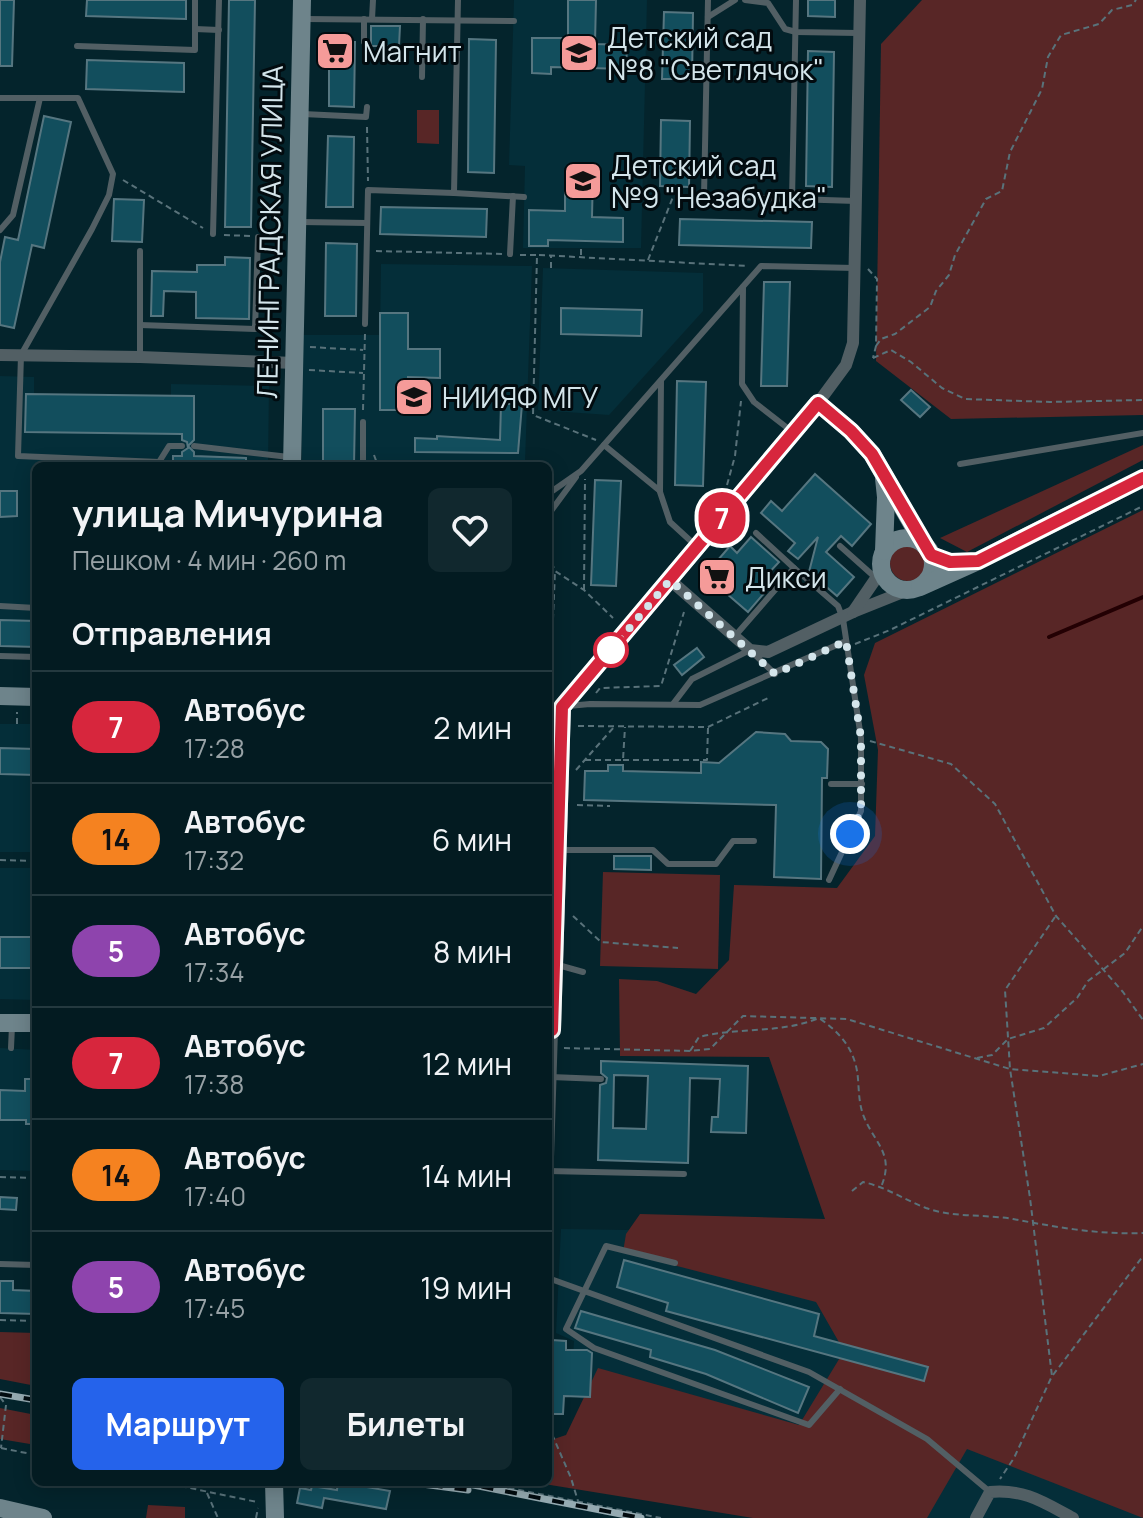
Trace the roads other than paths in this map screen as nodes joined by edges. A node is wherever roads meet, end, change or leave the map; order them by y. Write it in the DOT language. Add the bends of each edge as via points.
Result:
graph roads {
  1 [pos="195,0"];
  2 [pos="219,0"];
  3 [pos="373,0"];
  4 [pos="458,0"];
  5 [pos="708,0"];
  6 [pos="735,0"];
  7 [pos="745,0"];
  8 [pos="796,0"];
  9 [pos="860,0"];
  10 [pos="302,10"];
  11 [pos="708,17"];
  12 [pos="458,18"];
  13 [pos="368,19"];
  14 [pos="423,19"];
  15 [pos="514,21"];
  16 [pos="195,29"];
  17 [pos="219,30"];
  18 [pos="796,32"];
  19 [pos="859,33"];
  20 [pos="364,42"];
  21 [pos="77,46"];
  22 [pos="422,77"];
  23 [pos="0,98"];
  24 [pos="40,98"];
  25 [pos="367,107"];
  26 [pos="300,114"];
  27 [pos="454,193"];
  28 [pos="513,196"];
  29 [pos="524,197"];
  30 [pos="792,200"];
  31 [pos="856,201"];
  32 [pos="367,223"];
  33 [pos="297,226"];
  34 [pos="0,230"];
  35 [pos="213,234"];
  36 [pos="258,237"];
  37 [pos="140,251"];
  38 [pos="510,254"];
  39 [pos="855,268"];
  40 [pos="743,287"];
  41 [pos="365,324"];
  42 [pos="140,325"];
  43 [pos="0,355"];
  44 [pos="21,355"];
  45 [pos="140,357"];
  46 [pos="302,367"];
  47 [pos="661,381"];
  48 [pos="818,403"];
  49 [pos="363,422"];
  50 [pos="794,433"];
  51 [pos="1143,433"];
  52 [pos="604,445"];
  53 [pos="182,446"];
  54 [pos="194,446"];
  55 [pos="124,462"];
  56 [pos="160,462"];
  57 [pos="292,462"];
  58 [pos="363,462"];
  59 [pos="879,464"];
  60 [pos="960,464"];
  61 [pos="581,471"];
  62 [pos="1143,478"];
  63 [pos="552,491"];
  64 [pos="660,492"];
  65 [pos="552,510"];
  66 [pos="756,533"];
  67 [pos="840,546"];
  68 [pos="698,548"];
  69 [pos="928,550"];
  70 [pos="884,551"];
  71 [pos="978,561"];
  72 [pos="794,568"];
  73 [pos="879,575"];
  74 [pos="670,580"];
  75 [pos="914,589"];
  76 [pos="0,606"];
  77 [pos="32,608"];
  78 [pos="848,615"];
  79 [pos="735,637"];
  80 [pos="846,641"];
  81 [pos="750,650"];
  82 [pos="0,656"];
  83 [pos="32,657"];
  84 [pos="775,674"];
  85 [pos="0,696"];
  86 [pos="32,697"];
  87 [pos="554,701"];
  88 [pos="673,704"];
  89 [pos="831,784"];
  90 [pos="862,784"];
  91 [pos="754,841"];
  92 [pos="558,850"];
  93 [pos="829,880"];
  94 [pos="554,964"];
  95 [pos="583,972"];
  96 [pos="552,1012"];
  97 [pos="6,1023"];
  98 [pos="32,1023"];
  99 [pos="11,1048"];
  100 [pos="552,1077"];
  101 [pos="601,1079"];
  102 [pos="552,1171"];
  103 [pos="684,1174"];
  104 [pos="675,1263"];
  105 [pos="0,1264"];
  106 [pos="32,1265"];
  107 [pos="552,1279"];
  108 [pos="585,1291"];
  109 [pos="840,1389"];
  110 [pos="274,1486"];
  111 [pos="990,1492"];
  112 [pos="0,1508"];
  113 [pos="43,1518"];
  114 [pos="275,1518"];
  115 [pos="976,1518"];
  116 [pos="1073,1518"];
  1 -- 16 [label="lane"];
  2 -- 17 [label="lane"];
  3 -- 13 [label="lane"];
  4 -- 12 [label="lane"];
  5 -- 11 [label="lane"];
  6 -- 11 [label="lane"];
  7 -- 18 [label="lane" via="768,3 785,29"];
  8 -- 18 [label="lane"];
  9 -- 19 [label="street"];
  10 -- 13 [label="lane"];
  10 -- 26 [label="street, ЛЕНИНГРАДСКАЯ УЛИЦА"];
  11 -- 30 [label="lane" via="704,196"];
  12 -- 14 [label="lane"];
  12 -- 15 [label="lane"];
  12 -- 27 [label="lane"];
  13 -- 14 [label="lane"];
  13 -- 20 [label="lane"];
  14 -- 22 [label="lane"];
  16 -- 17 [label="lane"];
  16 -- 21 [label="lane" via="195,50"];
  17 -- 35 [label="lane"];
  18 -- 19 [label="lane"];
  18 -- 30 [label="lane"];
  19 -- 31 [label="street"];
  23 -- 24 [label="lane"];
  24 -- 34 [label="lane" via="13,215"];
  24 -- 44 [label="lane" via="78,98 113,174 92,229"];
  25 -- 26 [label="lane" via="366,117"];
  26 -- 33 [label="street, ЛЕНИНГРАДСКАЯ УЛИЦА"];
  27 -- 28 [label="lane"];
  27 -- 32 [label="lane" via="368,190"];
  28 -- 29 [label="lane"];
  28 -- 38 [label="lane"];
  30 -- 31 [label="lane"];
  31 -- 39 [label="street"];
  32 -- 33 [label="lane"];
  32 -- 41 [label="lane"];
  33 -- 46 [label="street, ЛЕНИНГРАДСКАЯ УЛИЦА"];
  36 -- 42 [label="lane" via="255,329"];
  37 -- 42 [label="lane"];
  39 -- 40 [label="lane" via="761,266"];
  39 -- 48 [label="street" via="850,354"];
  40 -- 47 [label="lane"];
  40 -- 50 [label="lane" via="742,384 754,402"];
  42 -- 45 [label="lane"];
  43 -- 44 [label="street"];
  44 -- 45 [label="street"];
  44 -- 55 [label="lane" via="18,456"];
  45 -- 46 [label="street"];
  46 -- 57 [label="street, ЛЕНИНГРАДСКАЯ УЛИЦА"];
  47 -- 52 [label="lane"];
  47 -- 64 [label="lane"];
  48 -- 50 [label="street"];
  48 -- 59 [label="street"];
  49 -- 58 [label="lane"];
  50 -- 68 [label="street"];
  51 -- 60 [label="lane"];
  52 -- 61 [label="lane"];
  52 -- 64 [label="lane"];
  53 -- 56 [label="lane" via="169,446"];
  54 -- 57 [label="lane"];
  59 -- 69 [label="street"];
  59 -- 70 [label="street" via="886,483"];
  61 -- 63 [label="lane"];
  61 -- 65 [label="lane"];
  62 -- 71 [label="street"];
  64 -- 68 [label="lane" via="670,522"];
  66 -- 72 [label="lane"];
  67 -- 73 [label="lane"];
  68 -- 74 [label="street"];
  69 -- 70 [label="street" via="903,538"];
  69 -- 71 [label="street" via="950,562"];
  69 -- 75 [label="street" via="933,567 929,578"];
  70 -- 73 [label="street"];
  71 -- 75 [label="street"];
  72 -- 78 [label="lane"];
  72 -- 79 [label="lane"];
  73 -- 75 [label="street" via="897,588"];
  73 -- 78 [label="street"];
  74 -- 79 [label="street"];
  74 -- 87 [label="street"];
  75 -- 78 [label="street"];
  76 -- 77 [label="lane"];
  78 -- 80 [label="lane"];
  78 -- 81 [label="street" via="768,652"];
  79 -- 81 [label="street"];
  80 -- 84 [label="lane"];
  80 -- 90 [label="lane" via="861,738"];
  81 -- 84 [label="lane"];
  81 -- 88 [label="lane" via="692,679"];
  82 -- 83 [label="lane"];
  84 -- 88 [label="lane" via="700,705"];
  85 -- 86 [label="street"];
  87 -- 88 [label="lane"];
  87 -- 92 [label="street"];
  89 -- 90 [label="lane"];
  90 -- 93 [label="lane" via="861,811"];
  91 -- 92 [label="lane" via="733,841 716,864 668,864 653,850"];
  92 -- 94 [label="street"];
  94 -- 95 [label="lane"];
  94 -- 96 [label="street"];
  97 -- 98 [label="street"];
  97 -- 99 [label="lane"];
  100 -- 101 [label="lane"];
  102 -- 103 [label="lane"];
  104 -- 108 [label="lane" via="606,1246"];
  105 -- 106 [label="lane"];
  107 -- 108 [label="lane"];
  108 -- 109 [label="lane" via="809,1372"];
  108 -- 109 [label="lane" via="566,1329 594,1348 809,1425"];
  109 -- 111 [label="lane" via="927,1439"];
  110 -- 114 [label="street"];
  111 -- 115 [label="street"];
  111 -- 116 [label="street" via="1012,1490"];
  112 -- 113 [label="street"];
}
